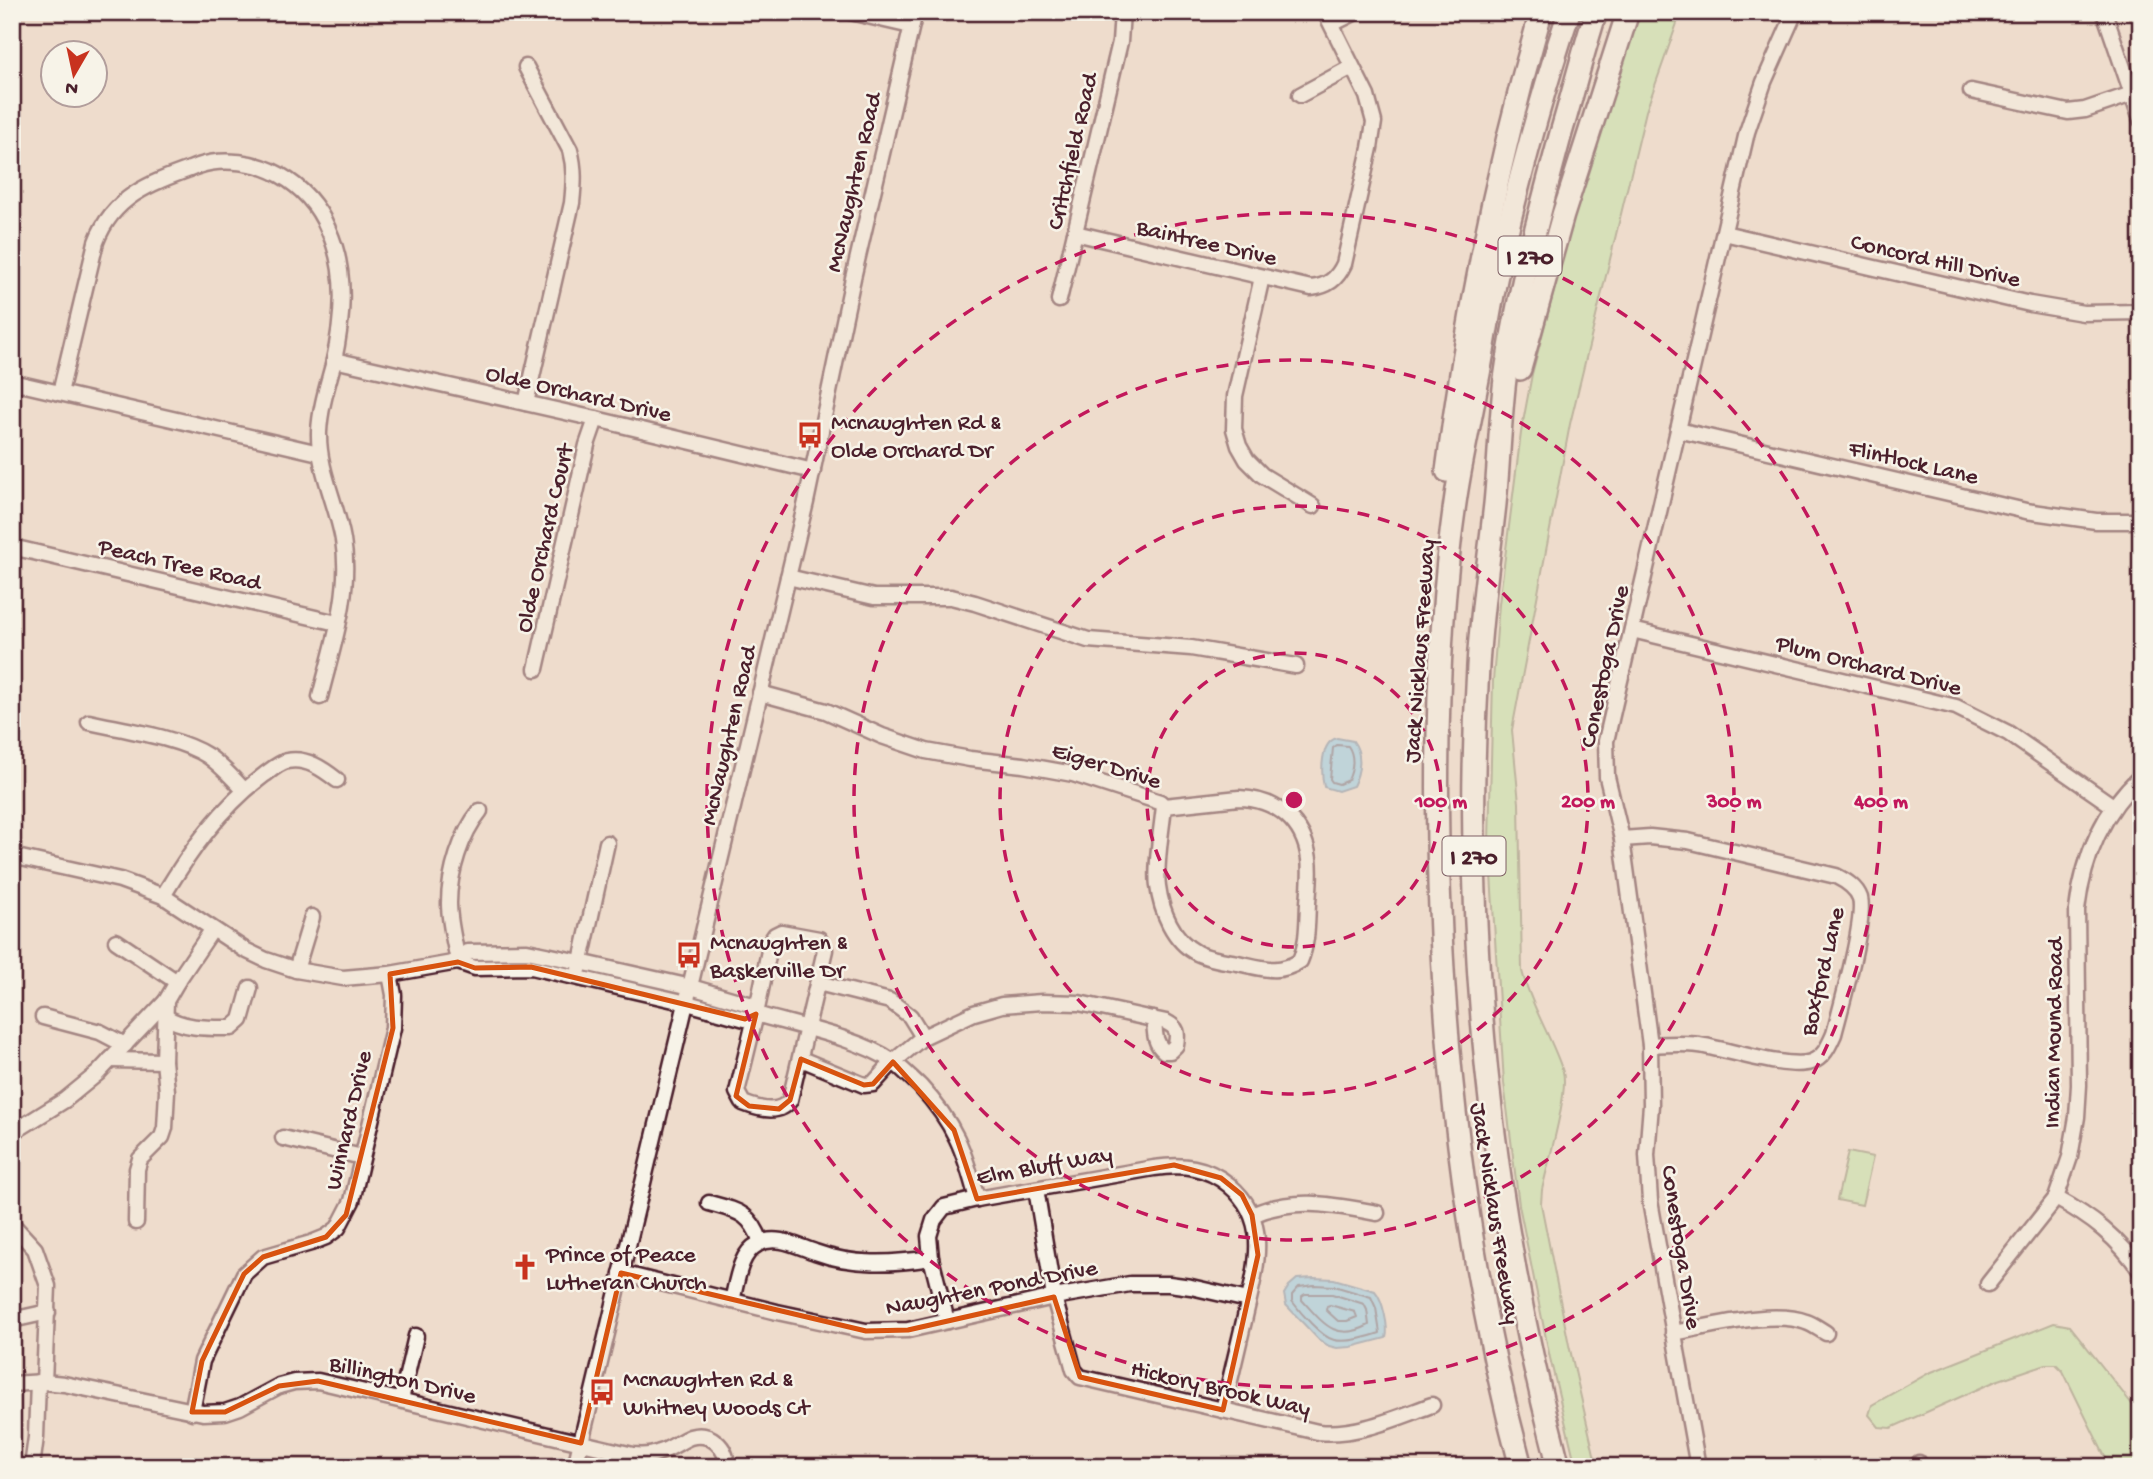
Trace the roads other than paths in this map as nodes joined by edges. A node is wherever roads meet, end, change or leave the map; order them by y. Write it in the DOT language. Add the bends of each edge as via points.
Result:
graph roads {
  1 [pos="850,12"];
  2 [pos="1122,12"];
  3 [pos="1356,12"];
  4 [pos="1542,12"];
  5 [pos="1569,12"];
  6 [pos="1596,12"];
  7 [pos="1628,12"];
  8 [pos="1795,12"];
  9 [pos="2104,12"];
  10 [pos="1329,18"];
  11 [pos="913,19"];
  12 [pos="526,67"];
  13 [pos="1352,67"];
  14 [pos="1971,92"];
  15 [pos="2132,94"];
  16 [pos="1300,95"];
  17 [pos="2141,120"];
  18 [pos="1075,233"];
  19 [pos="1724,233"];
  20 [pos="1262,277"];
  21 [pos="1059,300"];
  22 [pos="2141,312"];
  23 [pos="334,360"];
  24 [pos="12,382"];
  25 [pos="60,393"];
  26 [pos="526,403"];
  27 [pos="596,419"];
  28 [pos="1678,430"];
  29 [pos="319,453"];
  30 [pos="813,471"];
  31 [pos="1494,505"];
  32 [pos="1313,506"];
  33 [pos="2141,521"];
  34 [pos="12,547"];
  35 [pos="1450,549"];
  36 [pos="788,577"];
  37 [pos="337,623"];
  38 [pos="1632,630"];
  39 [pos="1296,666"];
  40 [pos="536,669"];
  41 [pos="760,693"];
  42 [pos="320,697"];
  43 [pos="89,722"];
  44 [pos="2141,776"];
  45 [pos="337,780"];
  46 [pos="244,790"];
  47 [pos="1164,806"];
  48 [pos="2113,806"];
  49 [pos="480,811"];
  50 [pos="1622,839"];
  51 [pos="607,843"];
  52 [pos="12,856"];
  53 [pos="163,896"];
  54 [pos="312,917"];
  55 [pos="212,930"];
  56 [pos="116,941"];
  57 [pos="458,962"];
  58 [pos="580,962"];
  59 [pos="296,970"];
  60 [pos="390,974"];
  61 [pos="577,978"];
  62 [pos="177,982"];
  63 [pos="818,983"];
  64 [pos="691,987"];
  65 [pos="250,988"];
  66 [pos="687,1003"];
  67 [pos="165,1009"];
  68 [pos="756,1014"];
  69 [pos="43,1017"];
  70 [pos="1154,1020"];
  71 [pos="806,1029"];
  72 [pos="923,1037"];
  73 [pos="125,1045"];
  74 [pos="1650,1045"];
  75 [pos="801,1059"];
  76 [pos="110,1060"];
  77 [pos="164,1061"];
  78 [pos="894,1062"];
  79 [pos="20,1128"];
  80 [pos="283,1138"];
  81 [pos="362,1157"];
  82 [pos="1036,1189"];
  83 [pos="2056,1198"];
  84 [pos="976,1199"];
  85 [pos="709,1203"];
  86 [pos="1377,1213"];
  87 [pos="1252,1214"];
  88 [pos="135,1222"];
  89 [pos="12,1224"];
  90 [pos="761,1242"];
  91 [pos="932,1258"];
  92 [pos="2141,1272"];
  93 [pos="621,1273"];
  94 [pos="1988,1284"];
  95 [pos="1054,1297"];
  96 [pos="1248,1300"];
  97 [pos="732,1301"];
  98 [pos="48,1312"];
  99 [pos="12,1320"];
  100 [pos="947,1321"];
  101 [pos="1673,1333"];
  102 [pos="1826,1333"];
  103 [pos="416,1336"];
  104 [pos="41,1382"];
  105 [pos="12,1384"];
  106 [pos="401,1399"];
  107 [pos="1432,1405"];
  108 [pos="1223,1410"];
  109 [pos="192,1412"];
  110 [pos="581,1443"];
  111 [pos="32,1467"];
  112 [pos="575,1467"];
  113 [pos="727,1467"];
  114 [pos="1521,1467"];
  115 [pos="1559,1467"];
  116 [pos="1698,1467"];
  1 -- 11 [label="street"];
  2 -- 18 [label="street, Critchfield Road"];
  3 -- 10 [label="street"];
  4 -- 35 [label="highway" via="1498,176 1460,373 1444,496"];
  5 -- 35 [label="highway, Jack Nicklaus Freeway / I 270" via="1497,272"];
  6 -- 31 [label="highway, Jack Nicklaus Freeway / I 270" via="1525,275 1505,379"];
  7 -- 31 [label="highway" via="1515,385"];
  8 -- 19 [label="street, Conestoga Drive" via="1753,113"];
  9 -- 15 [label="street"];
  10 -- 13 [label="street"];
  11 -- 30 [label="street, McNaughten Road"];
  12 -- 26 [label="street" via="569,150 574,185"];
  13 -- 16 [label="street"];
  13 -- 20 [label="street, Baintree Drive" via="1374,121 1344,264 1329,283 1311,288"];
  14 -- 15 [label="street" via="2068,112"];
  15 -- 17 [label="street"];
  18 -- 20 [label="street, Baintree Drive"];
  18 -- 21 [label="street, Critchfield Road"];
  19 -- 22 [label="street, Concord Hill Drive" via="2030,304 2083,313"];
  19 -- 28 [label="street, Conestoga Drive"];
  20 -- 32 [label="street" via="1235,396 1234,429 1247,460 1262,475"];
  23 -- 25 [label="street" via="342,308 340,266 314,202 271,170 229,161 204,164 134,193 101,228"];
  23 -- 26 [label="street, Olde Orchard Drive"];
  23 -- 29 [label="street" via="319,430"];
  24 -- 25 [label="street"];
  25 -- 29 [label="street"];
  26 -- 27 [label="street, Olde Orchard Drive"];
  27 -- 30 [label="street, Olde Orchard Drive"];
  27 -- 40 [label="street, Olde Orchard Court"];
  28 -- 33 [label="street, Flintlock Lane" via="2026,511 2096,521"];
  28 -- 38 [label="street, Conestoga Drive"];
  29 -- 37 [label="street" via="344,542 345,580"];
  30 -- 36 [label="street, McNaughten Road"];
  31 -- 115 [label="highway, Jack Nicklaus Freeway / I 270" via="1480,639 1475,749 1481,1006 1518,1287"];
  34 -- 37 [label="street, Peach Tree Road"];
  35 -- 114 [label="highway, Jack Nicklaus Freeway / I 270" via="1436,747 1444,1012 1465,1204"];
  36 -- 39 [label="street" via="874,597 951,597 1088,640 1191,648"];
  36 -- 41 [label="street, McNaughten Road"];
  37 -- 42 [label="street"];
  38 -- 48 [label="street, Plum Orchard Drive" via="1956,708 2008,733"];
  38 -- 50 [label="street, Conestoga Drive" via="1606,741 1607,777"];
  41 -- 47 [label="street, Eiger Drive" via="825,712 926,751 1073,774"];
  41 -- 64 [label="street, McNaughten Road"];
  43 -- 46 [label="street" via="190,747 221,766"];
  44 -- 48 [label="street, Indian Mound Road"];
  45 -- 46 [label="street" via="320,767 301,760 286,761"];
  46 -- 53 [label="street" via="203,836"];
  47 -- 47 [label="street, Eiger Drive" via="1251,799 1289,816 1302,832 1310,863 1307,935 1300,961 1279,971 1220,960 1196,952 1180,940 1161,904 1157,884"];
  48 -- 83 [label="street, Indian Mound Road" via="2091,846 2080,887 2077,1117"];
  49 -- 57 [label="street" via="468,826 451,884 450,918"];
  50 -- 74 [label="street, Conestoga Drive"];
  50 -- 74 [label="street, Boxford Lane" via="1688,841 1836,876 1857,891 1861,906 1834,1034 1817,1060 1787,1063 1697,1045"];
  51 -- 58 [label="street"];
  52 -- 53 [label="street" via="120,880"];
  53 -- 55 [label="street"];
  54 -- 59 [label="street"];
  55 -- 59 [label="street" via="256,955"];
  55 -- 62 [label="street"];
  56 -- 62 [label="street"];
  57 -- 58 [label="street" via="467,952 488,950 527,951"];
  57 -- 60 [label="street"];
  57 -- 61 [label="street" via="475,968 531,967"];
  58 -- 61 [label="street"];
  58 -- 64 [label="street"];
  59 -- 60 [label="street" via="343,978"];
  60 -- 81 [label="street, Winnard Drive" via="393,1028"];
  61 -- 66 [label="street"];
  62 -- 67 [label="street"];
  63 -- 68 [label="street" via="825,950 819,939 781,932 775,935"];
  63 -- 71 [label="street"];
  63 -- 72 [label="street" via="890,1001 910,1016"];
  64 -- 66 [label="street, McNaughten Road"];
  64 -- 68 [label="street" via="749,1004"];
  65 -- 67 [label="street" via="240,1020 232,1028 173,1023"];
  66 -- 68 [label="street" via="745,1019"];
  66 -- 93 [label="street, McNaughten Road"];
  67 -- 73 [label="street"];
  67 -- 77 [label="street"];
  68 -- 71 [label="street"];
  68 -- 75 [label="street" via="737,1092 743,1104 772,1109 786,1106"];
  69 -- 73 [label="street" via="100,1032"];
  70 -- 72 [label="street" via="1079,1003 1022,1003 974,1013"];
  71 -- 75 [label="street"];
  71 -- 78 [label="street"];
  72 -- 78 [label="street"];
  73 -- 76 [label="street"];
  74 -- 101 [label="street, Conestoga Drive" via="1647,1173"];
  75 -- 78 [label="street" via="864,1085 873,1084"];
  76 -- 77 [label="street"];
  76 -- 79 [label="street" via="65,1100"];
  77 -- 88 [label="street" via="165,1128 140,1159"];
  78 -- 84 [label="street" via="954,1130"];
  80 -- 81 [label="street"];
  81 -- 109 [label="street, Winnard Drive" via="352,1201 338,1228 311,1243 263,1257 244,1274 202,1361"];
  82 -- 84 [label="street, Elm Bluff Way"];
  82 -- 87 [label="street, Elm Bluff Way" via="1190,1166 1221,1178 1241,1195"];
  82 -- 95 [label="street"];
  83 -- 92 [label="street" via="2110,1233"];
  83 -- 94 [label="street, Indian Mound Road"];
  84 -- 91 [label="street, Elm Bluff Way" via="944,1207 939,1213 929,1236"];
  85 -- 90 [label="street" via="745,1215"];
  86 -- 87 [label="street" via="1306,1202"];
  87 -- 96 [label="street" via="1258,1255"];
  89 -- 98 [label="street" via="35,1249 48,1286"];
  90 -- 91 [label="street" via="783,1241 860,1262"];
  90 -- 97 [label="street" via="745,1258"];
  91 -- 100 [label="street, Elm Bluff Way"];
  93 -- 97 [label="street, Naughten Pond Drive"];
  93 -- 110 [label="street, McNaughten Road"];
  95 -- 96 [label="street, Naughten Pond Drive" via="1130,1284 1169,1284"];
  95 -- 100 [label="street, Naughten Pond Drive"];
  95 -- 108 [label="street, Hickory Brook Way" via="1074,1370 1080,1377"];
  96 -- 108 [label="street"];
  97 -- 100 [label="street, Naughten Pond Drive" via="866,1331 908,1330"];
  98 -- 99 [label="street"];
  98 -- 104 [label="street"];
  101 -- 102 [label="street" via="1782,1318 1805,1321"];
  101 -- 116 [label="street, Conestoga Drive"];
  103 -- 106 [label="street"];
  104 -- 105 [label="street, Billington Drive"];
  104 -- 109 [label="street, Billington Drive"];
  104 -- 111 [label="street"];
  106 -- 109 [label="street, Billington Drive" via="306,1381 279,1386 225,1412"];
  106 -- 110 [label="street, Billington Drive"];
  107 -- 108 [label="street, Hickory Brook Way" via="1336,1434"];
  110 -- 112 [label="street, McNaughten Road"];
  110 -- 113 [label="street, Billington Drive" via="641,1456 660,1453 691,1437 705,1437 721,1445"];
}
